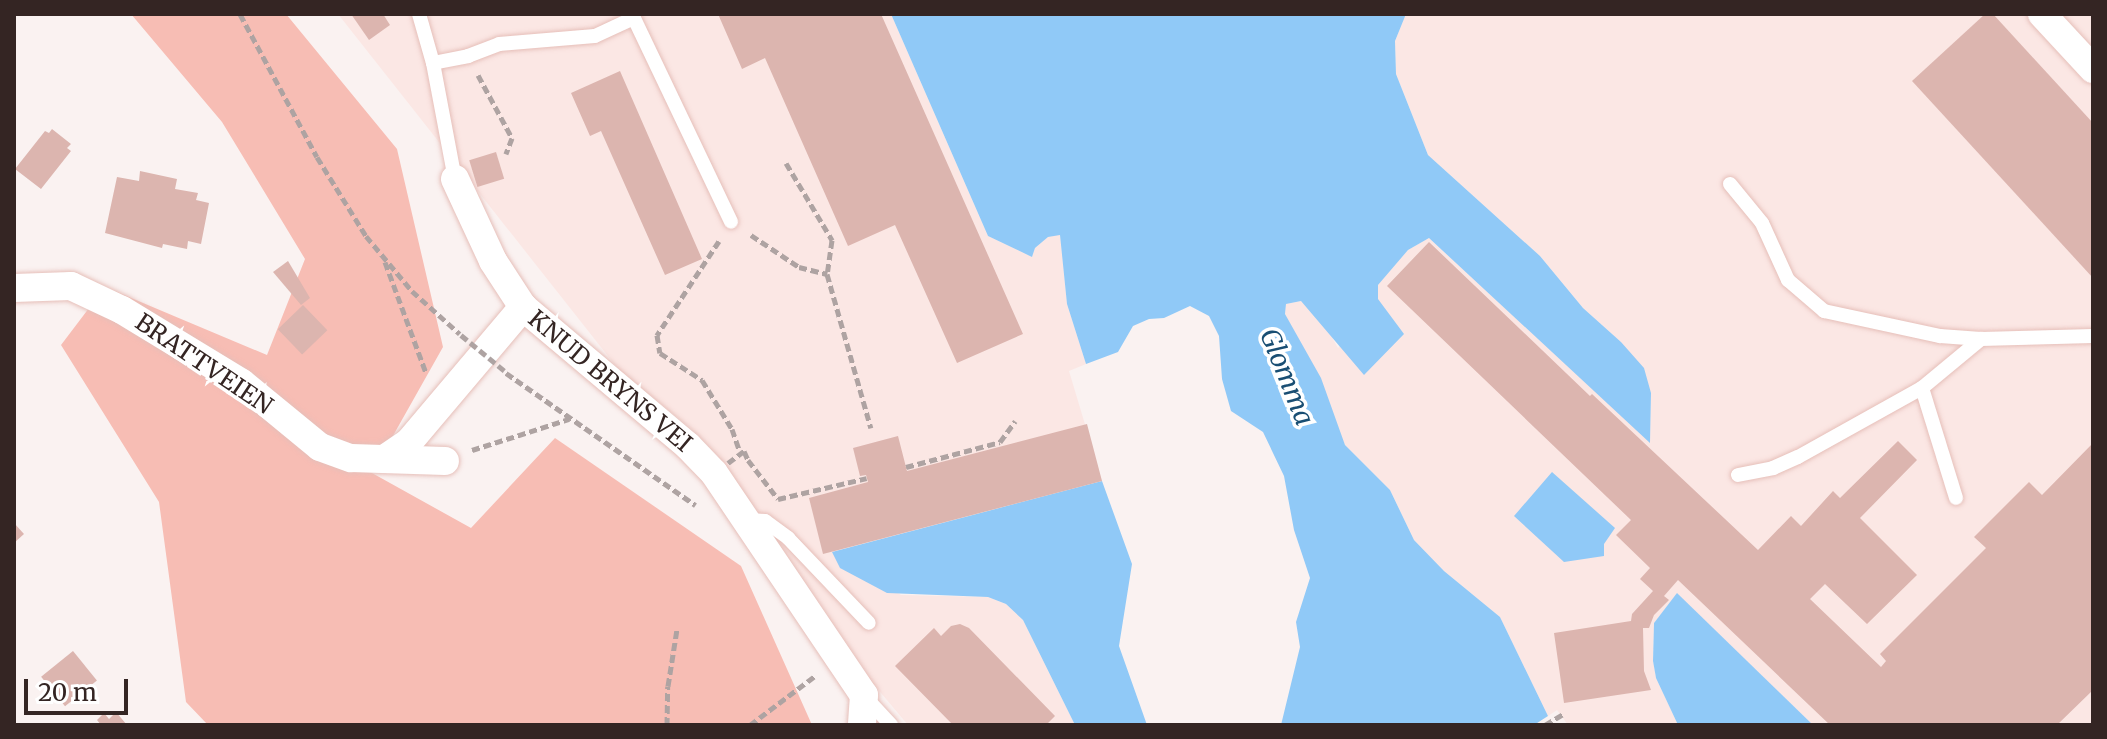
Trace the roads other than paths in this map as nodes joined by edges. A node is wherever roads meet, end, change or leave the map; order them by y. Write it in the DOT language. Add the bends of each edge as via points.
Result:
graph roads {
  1 [pos="419,14"];
  2 [pos="2042,14"];
  3 [pos="633,16"];
  4 [pos="433,63"];
  5 [pos="2093,69"];
  6 [pos="455,179"];
  7 [pos="1730,184"];
  8 [pos="731,222"];
  9 [pos="14,288"];
  10 [pos="523,307"];
  11 [pos="2093,336"];
  12 [pos="1981,339"];
  13 [pos="1922,388"];
  14 [pos="387,457"];
  15 [pos="445,461"];
  16 [pos="1738,475"];
  17 [pos="1956,498"];
  18 [pos="748,520"];
  19 [pos="869,623"];
  20 [pos="864,695"];
  21 [pos="862,725"];
  22 [pos="891,725"];
  1 -- 4 [label="lane, KNUD BRYNS VEI"];
  2 -- 5 [label="street"];
  3 -- 4 [label="lane" via="595,36 499,44"];
  3 -- 8 [label="lane"];
  4 -- 6 [label="lane, KNUD BRYNS VEI"];
  6 -- 10 [label="street, KNUD BRYNS VEI" via="493,261"];
  7 -- 12 [label="lane" via="1762,223 1788,280 1811,304 1940,336"];
  9 -- 14 [label="street, BRATTVEIEN" via="71,286 122,310 242,383 320,447 351,458"];
  10 -- 14 [label="street" via="409,442"];
  10 -- 18 [label="street, KNUD BRYNS VEI" via="688,446"];
  11 -- 12 [label="lane"];
  12 -- 13 [label="lane"];
  13 -- 16 [label="lane" via="1798,457"];
  13 -- 17 [label="lane"];
  14 -- 15 [label="street, BRATTVEIEN"];
  18 -- 19 [label="lane" via="765,521 788,538"];
  18 -- 20 [label="street, KNUD BRYNS VEI"];
  20 -- 21 [label="street"];
  20 -- 22 [label="lane"];
}
